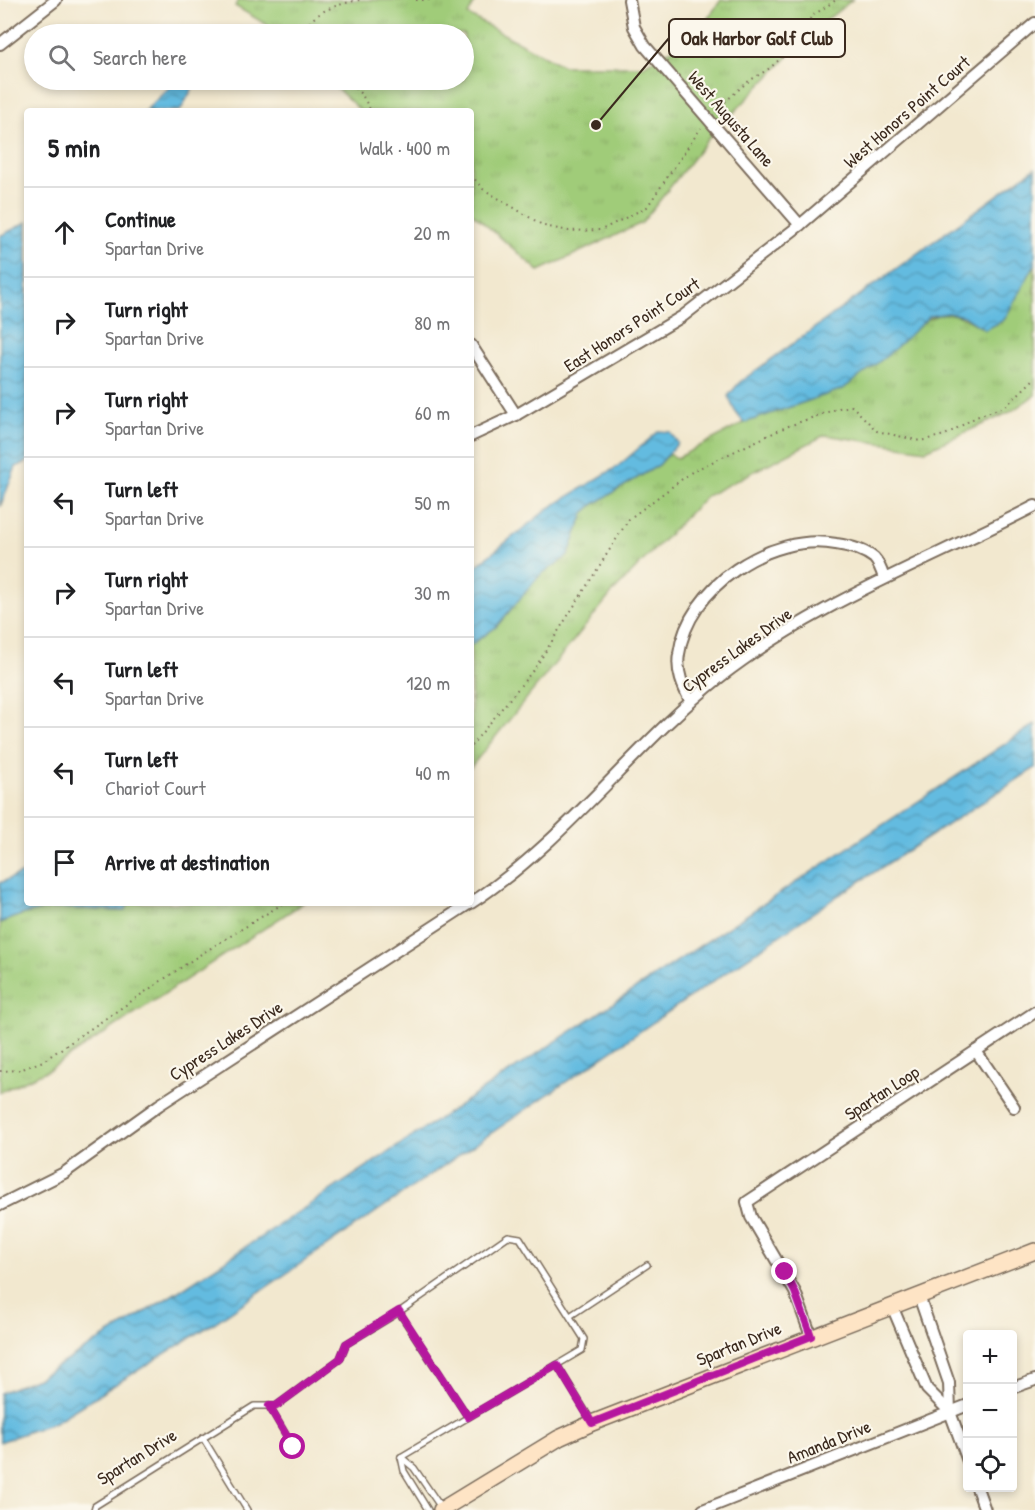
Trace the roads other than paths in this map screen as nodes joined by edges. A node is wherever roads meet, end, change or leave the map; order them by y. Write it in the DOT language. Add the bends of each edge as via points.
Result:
graph roads {
  1 [pos="56,0"];
  2 [pos="629,0"];
  3 [pos="1035,23"];
  4 [pos="25,24"];
  5 [pos="24,25"];
  6 [pos="0,44"];
  7 [pos="800,225"];
  8 [pos="474,350"];
  9 [pos="516,415"];
  10 [pos="474,435"];
  11 [pos="1035,506"];
  12 [pos="884,578"];
  13 [pos="691,702"];
  14 [pos="474,901"];
  15 [pos="466,906"];
  16 [pos="1035,1012"];
  17 [pos="976,1051"];
  18 [pos="1014,1107"];
  19 [pos="0,1205"];
  20 [pos="1035,1251"];
  21 [pos="646,1265"];
  22 [pos="919,1296"];
  23 [pos="892,1306"];
  24 [pos="399,1311"];
  25 [pos="570,1316"];
  26 [pos="811,1336"];
  27 [pos="557,1365"];
  28 [pos="1035,1380"];
  29 [pos="1017,1386"];
  30 [pos="269,1406"];
  31 [pos="963,1407"];
  32 [pos="950,1412"];
  33 [pos="468,1417"];
  34 [pos="592,1423"];
  35 [pos="203,1438"];
  36 [pos="293,1447"];
  37 [pos="963,1447"];
  38 [pos="401,1457"];
  39 [pos="978,1492"];
  40 [pos="93,1510"];
  41 [pos="248,1510"];
  42 [pos="439,1510"];
  43 [pos="704,1510"];
  44 [pos="985,1510"];
  1 -- 4 [label="street"];
  2 -- 7 [label="street, West Augusta Lane" via="634,27 645,46"];
  3 -- 7 [label="street, West Honors Point Court"];
  5 -- 6 [label="street"];
  7 -- 9 [label="street, East Honors Point Court" via="683,316"];
  8 -- 9 [label="street"];
  9 -- 10 [label="street, East Honors Point Court"];
  11 -- 12 [label="street, Cypress Lakes Drive"];
  12 -- 13 [label="street, Cypress Lakes Drive" via="826,608 722,676"];
  12 -- 13 [label="street" via="876,559 855,547 823,541 782,548 754,558 725,578 700,603 684,633 678,656 680,681"];
  13 -- 14 [label="street, Cypress Lakes Drive" via="560,833"];
  15 -- 19 [label="street, Cypress Lakes Drive" via="159,1105 64,1173"];
  16 -- 17 [label="street, Spartan Loop"];
  17 -- 18 [label="street"];
  17 -- 26 [label="street, Spartan Loop" via="747,1202 751,1217 795,1292"];
  20 -- 22 [label="street, Spartan Drive"];
  21 -- 25 [label="lane"];
  22 -- 23 [label="street, Spartan Drive"];
  22 -- 32 [label="street" via="949,1383"];
  23 -- 26 [label="street, Spartan Drive"];
  23 -- 32 [label="street" via="927,1389"];
  24 -- 25 [label="lane, Spartan Drive" via="508,1236 520,1238"];
  24 -- 30 [label="lane, Spartan Drive" via="346,1344 340,1359 276,1406"];
  24 -- 33 [label="lane"];
  25 -- 27 [label="lane, Spartan Drive" via="584,1339 582,1350"];
  26 -- 34 [label="street, Spartan Drive"];
  27 -- 33 [label="lane, Spartan Drive"];
  27 -- 34 [label="lane"];
  28 -- 29 [label="street"];
  30 -- 35 [label="lane, Spartan Drive" via="254,1406"];
  30 -- 36 [label="lane"];
  31 -- 32 [label="street, Amanda Drive"];
  32 -- 37 [label="street"];
  32 -- 43 [label="street, Amanda Drive"];
  33 -- 38 [label="lane, Spartan Drive"];
  34 -- 42 [label="street, Spartan Drive" via="559,1438"];
  35 -- 40 [label="lane, Spartan Drive"];
  35 -- 41 [label="lane, Spartan Drive"];
  38 -- 42 [label="lane" via="414,1468"];
  38 -- 42 [label="lane" via="404,1472"];
  39 -- 44 [label="street"];
}
